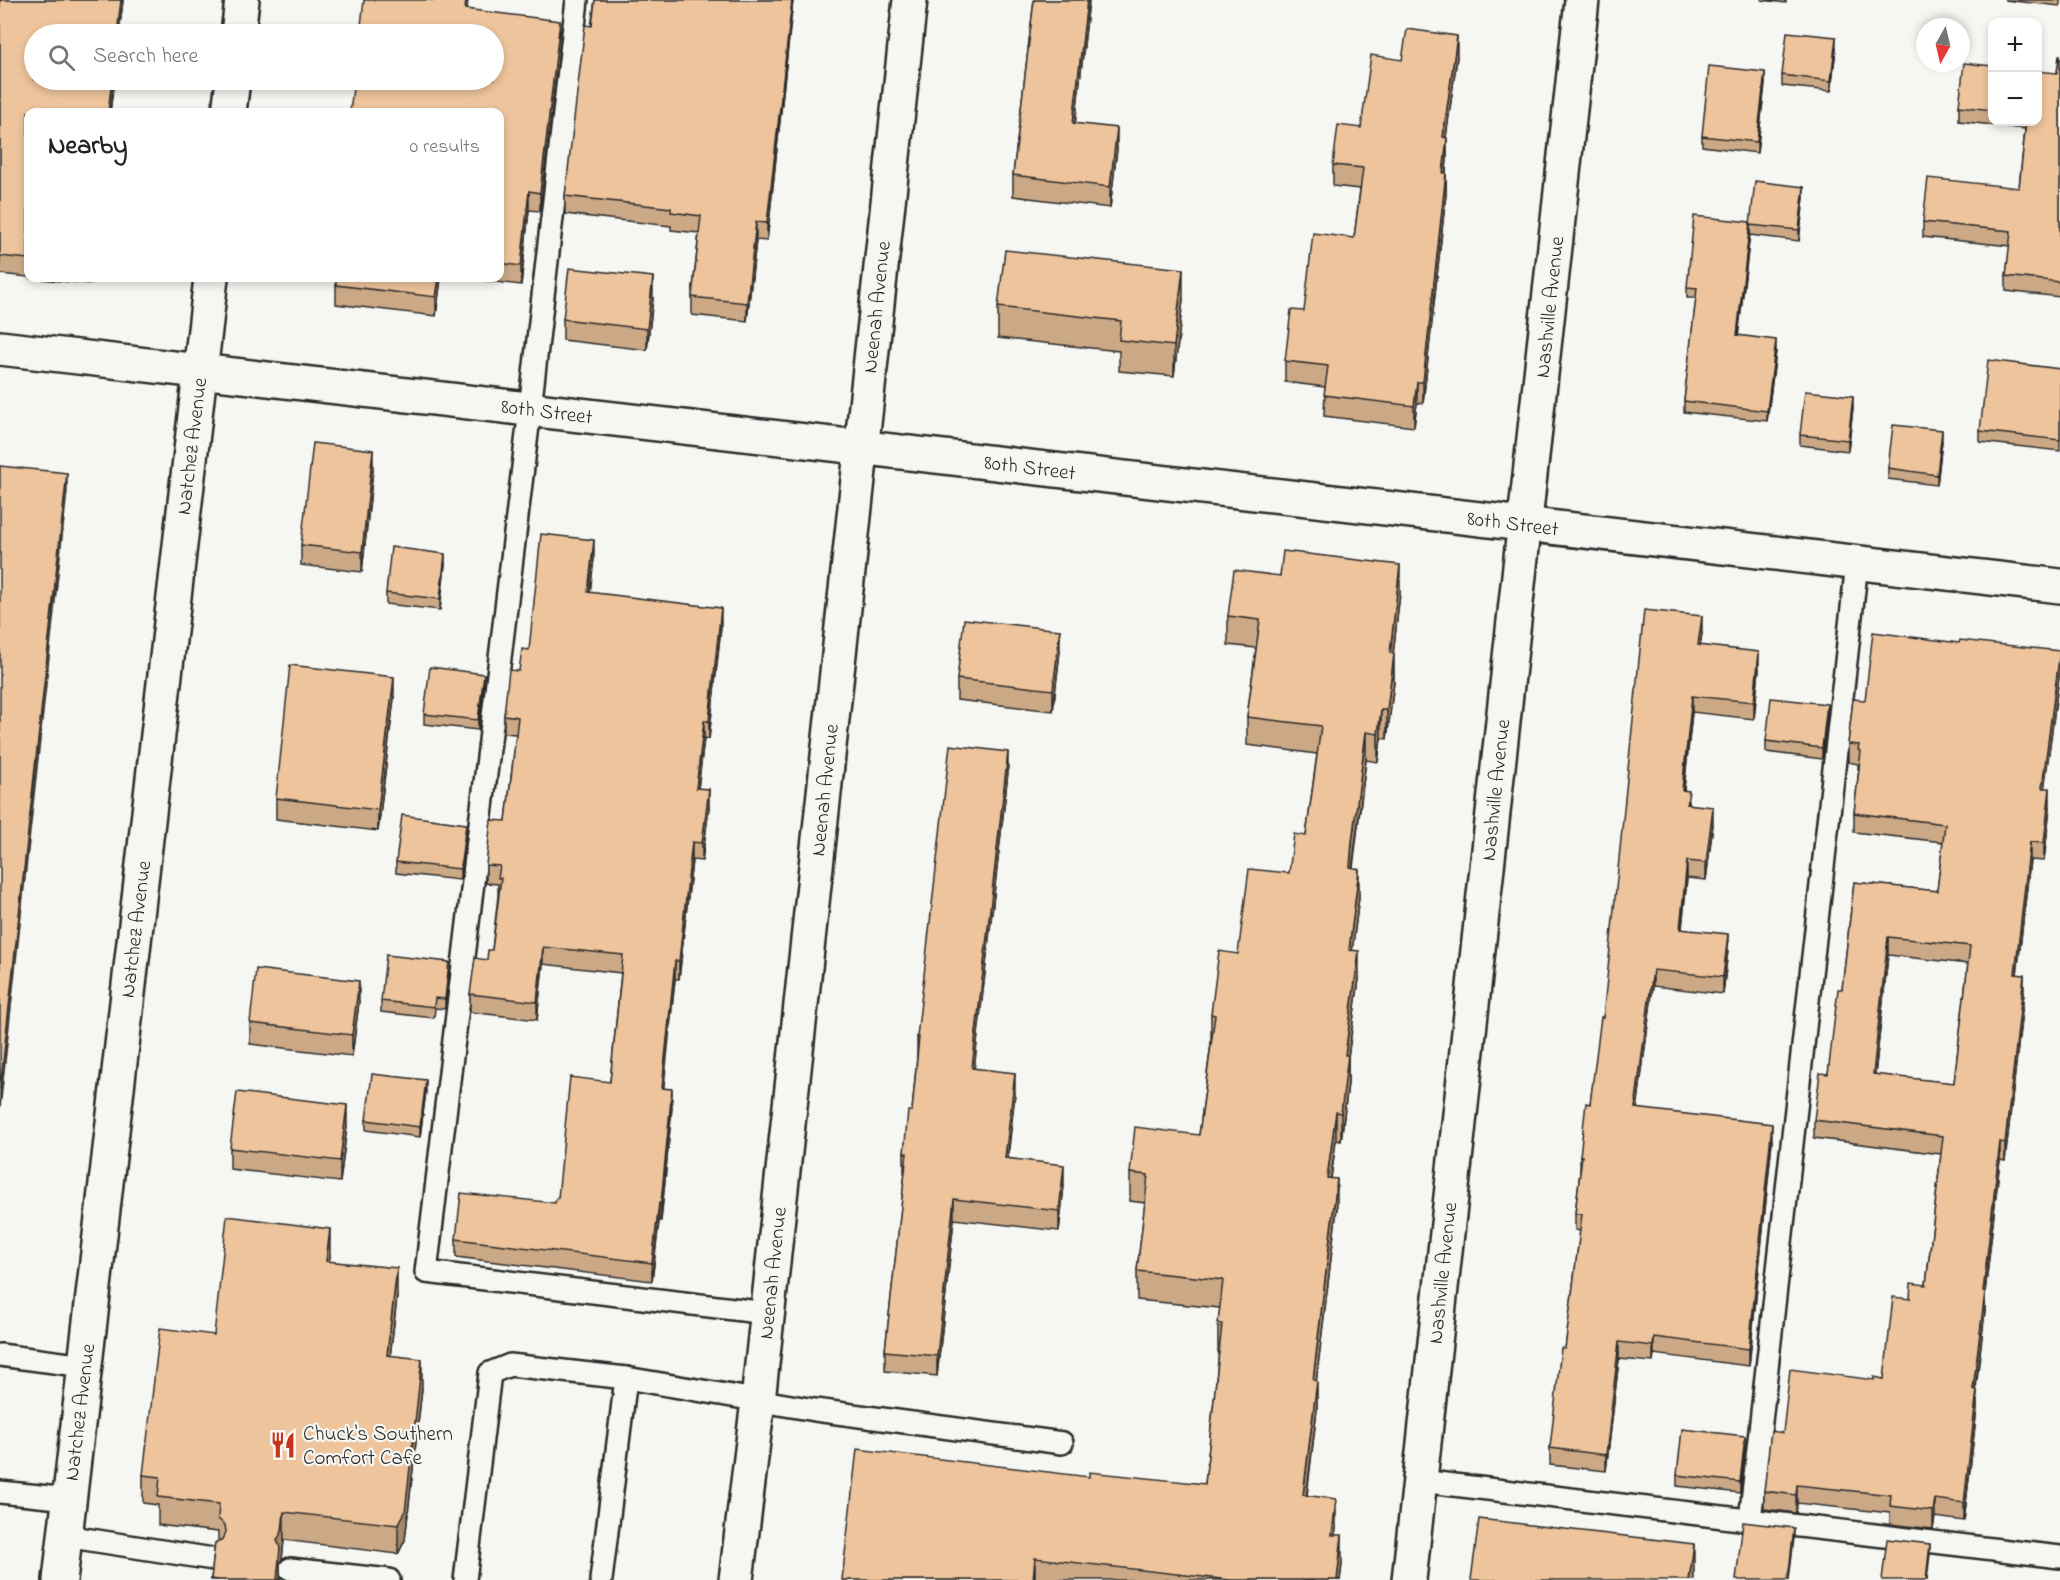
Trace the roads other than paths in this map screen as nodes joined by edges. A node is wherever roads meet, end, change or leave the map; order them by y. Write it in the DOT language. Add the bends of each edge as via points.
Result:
graph roads {
  1 [pos="242,0"];
  2 [pos="577,0"];
  3 [pos="910,0"];
  4 [pos="1582,0"];
  5 [pos="239,24"];
  6 [pos="232,90"];
  7 [pos="230,108"];
  8 [pos="211,282"];
  9 [pos="0,348"];
  10 [pos="200,371"];
  11 [pos="530,409"];
  12 [pos="861,447"];
  13 [pos="1525,524"];
  14 [pos="1857,563"];
  15 [pos="2060,586"];
  16 [pos="767,1313"];
  17 [pos="0,1355"];
  18 [pos="85,1366"];
  19 [pos="626,1378"];
  20 [pos="758,1401"];
  21 [pos="1062,1443"];
  22 [pos="1420,1480"];
  23 [pos="0,1492"];
  24 [pos="69,1499"];
  25 [pos="1750,1520"];
  26 [pos="65,1536"];
  27 [pos="2060,1557"];
  28 [pos="213,1559"];
  29 [pos="290,1569"];
  30 [pos="60,1580"];
  31 [pos="389,1580"];
  32 [pos="465,1580"];
  33 [pos="601,1580"];
  34 [pos="736,1580"];
  35 [pos="1409,1580"];
  1 -- 5 [label="street"];
  2 -- 11 [label="lane"];
  3 -- 12 [label="street, Neenah Avenue"];
  4 -- 13 [label="street, Nashville Avenue"];
  6 -- 7 [label="street"];
  8 -- 10 [label="street, Natchez Avenue"];
  9 -- 10 [label="street, 80th Street"];
  10 -- 11 [label="street, 80th Street"];
  10 -- 18 [label="street, Natchez Avenue"];
  11 -- 12 [label="street, 80th Street"];
  11 -- 16 [label="lane" via="426,1272"];
  12 -- 13 [label="street, 80th Street"];
  12 -- 16 [label="street, Neenah Avenue"];
  13 -- 14 [label="street, 80th Street"];
  13 -- 22 [label="street, Nashville Avenue"];
  14 -- 15 [label="street, 80th Street"];
  14 -- 25 [label="lane"];
  16 -- 20 [label="street, Neenah Avenue"];
  17 -- 18 [label="lane"];
  18 -- 24 [label="street, Natchez Avenue"];
  19 -- 20 [label="lane"];
  19 -- 32 [label="lane" via="510,1365 490,1373"];
  19 -- 33 [label="lane"];
  20 -- 21 [label="lane"];
  20 -- 34 [label="street, Neenah Avenue"];
  22 -- 25 [label="lane"];
  22 -- 35 [label="street, Nashville Avenue"];
  23 -- 24 [label="lane"];
  24 -- 26 [label="street, Natchez Avenue"];
  25 -- 27 [label="lane"];
  26 -- 28 [label="lane"];
  26 -- 30 [label="street, Natchez Avenue"];
  29 -- 31 [label="lane"];
}
